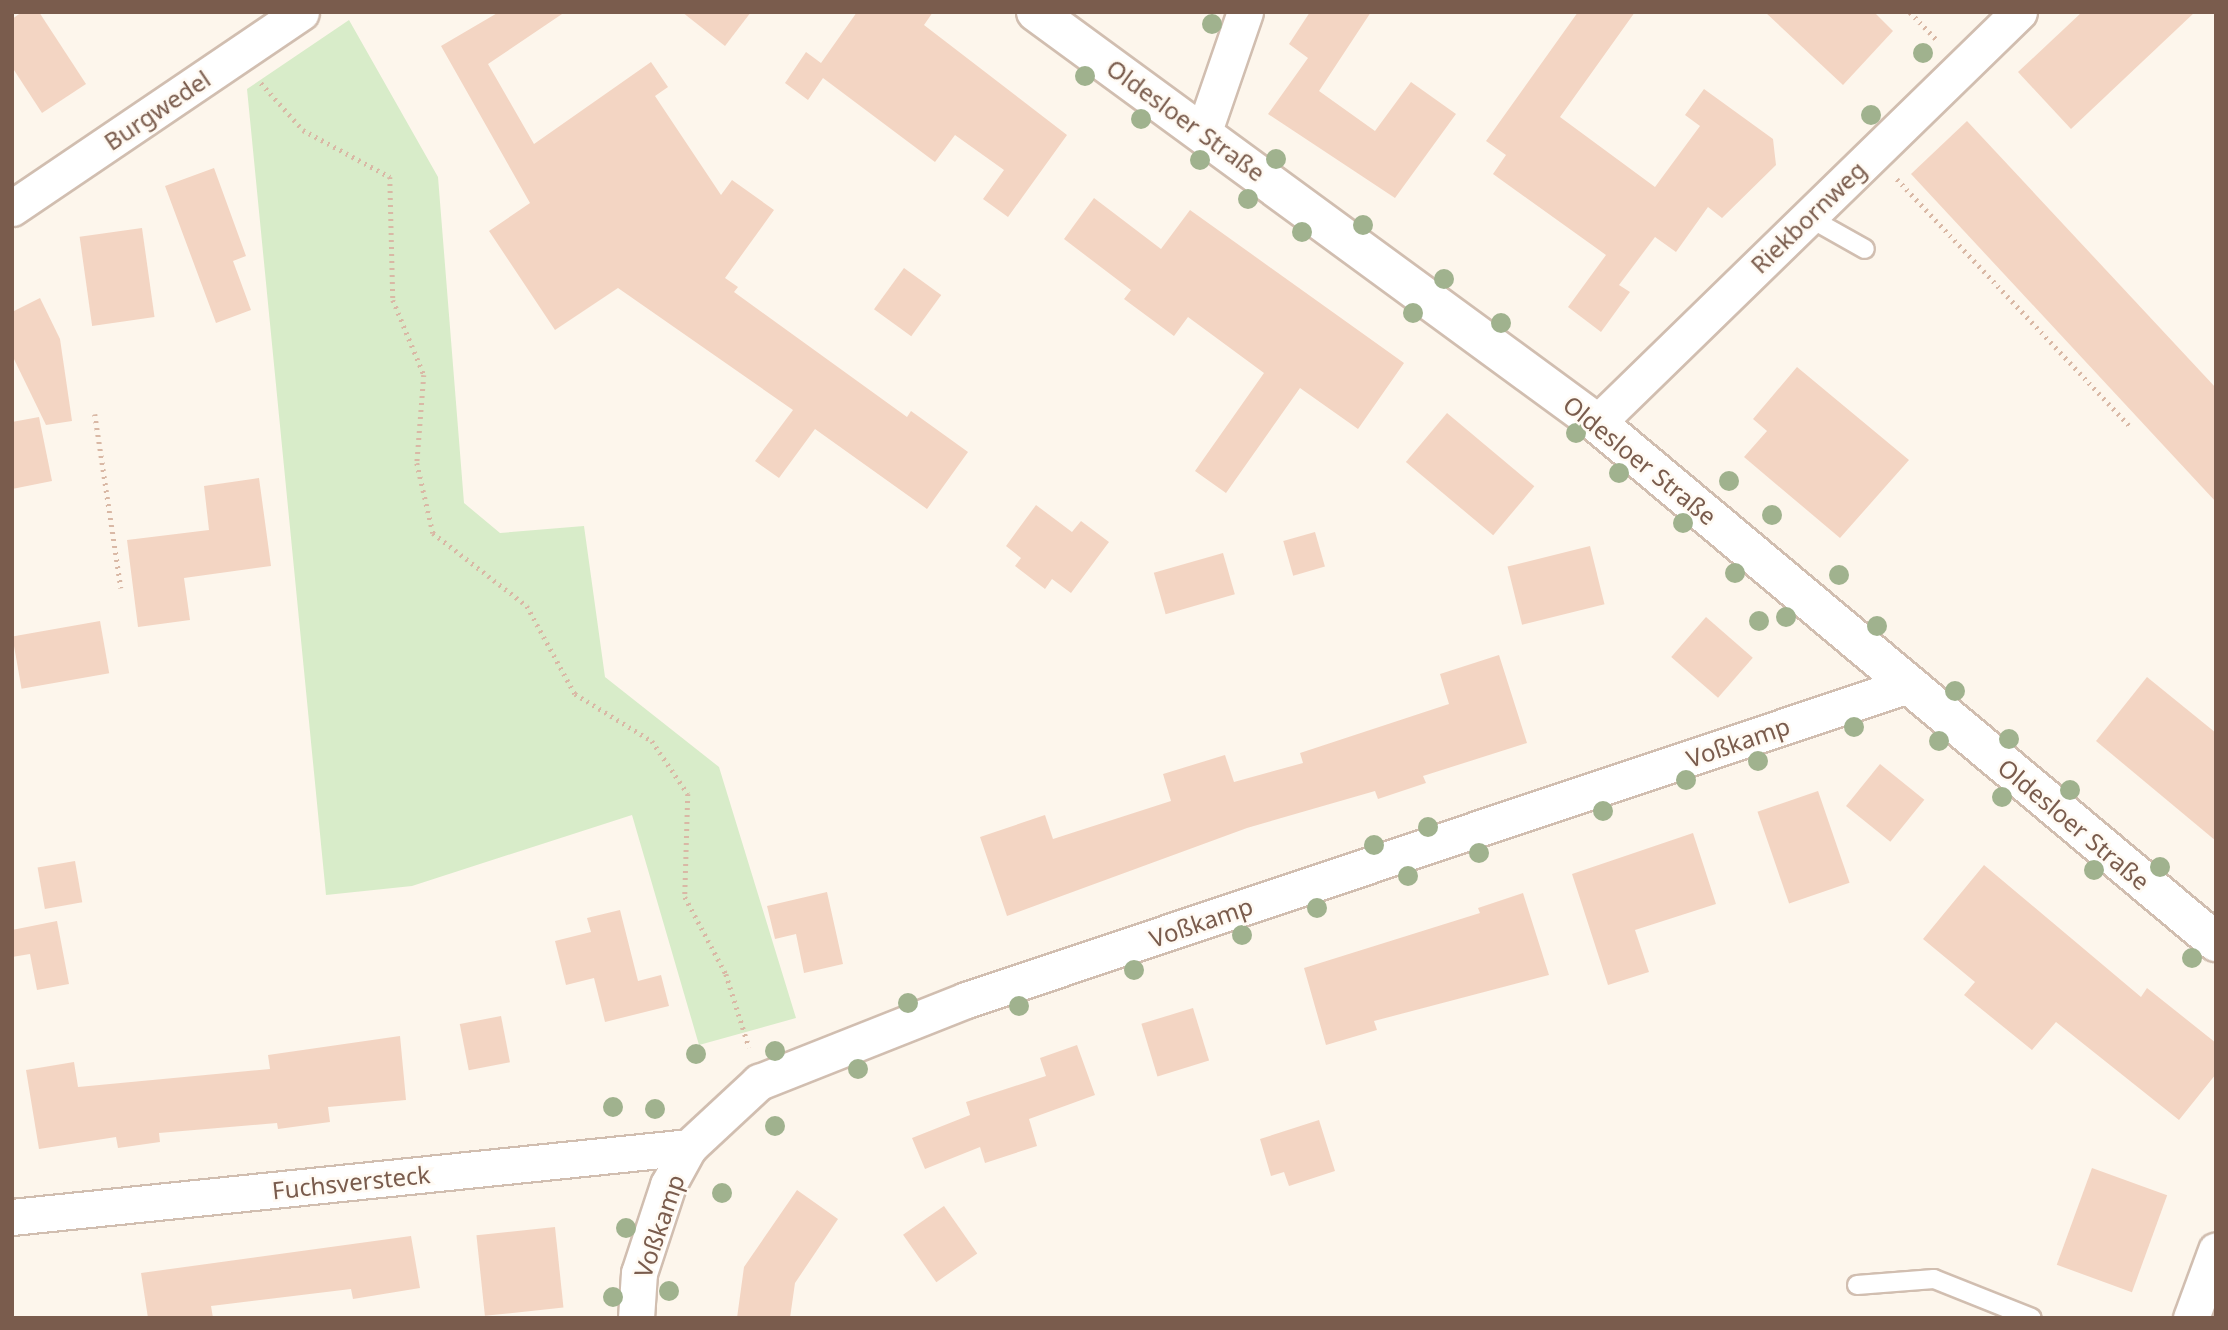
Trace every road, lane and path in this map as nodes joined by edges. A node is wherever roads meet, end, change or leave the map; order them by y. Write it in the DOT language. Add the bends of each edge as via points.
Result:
graph roads {
  1 [pos="301,12"];
  2 [pos="1037,12"];
  3 [pos="1245,12"];
  4 [pos="2019,12"];
  5 [pos="240,54"];
  6 [pos="1204,131"];
  7 [pos="1863,162"];
  8 [pos="12,208"];
  9 [pos="1808,217"];
  10 [pos="1865,249"];
  11 [pos="95,414"];
  12 [pos="1597,422"];
  13 [pos="2131,428"];
  14 [pos="121,588"];
  15 [pos="1908,685"];
  16 [pos="2216,942"];
  17 [pos="759,1082"];
  18 [pos="689,1147"];
  19 [pos="12,1217"];
  20 [pos="2216,1250"];
  21 [pos="1857,1285"];
  22 [pos="636,1318"];
  23 [pos="2032,1318"];
  24 [pos="2191,1318"];
  1 -- 5 [label="street, Burgwedel"];
  2 -- 6 [label="main road, Oldesloer Straße"];
  3 -- 6 [label="street"];
  4 -- 7 [label="street, Riekbornweg"];
  5 -- 8 [label="street, Burgwedel"];
  5 -- 17 [label="path" via="303,131 390,177 394,300 424,375 417,463 433,533 527,606 575,694 652,741 688,794 685,897 726,974"];
  6 -- 12 [label="main road, Oldesloer Straße"];
  7 -- 9 [label="street, Riekbornweg"];
  7 -- 13 [label="path"];
  9 -- 10 [label="lane"];
  9 -- 12 [label="street, Riekbornweg"];
  11 -- 14 [label="path"];
  12 -- 15 [label="main road, Oldesloer Straße"];
  15 -- 16 [label="main road, Oldesloer Straße"];
  15 -- 17 [label="street, Voßkamp" via="966,1000"];
  17 -- 18 [label="street, Voßkamp"];
  18 -- 19 [label="street, Fuchsversteck"];
  18 -- 22 [label="street, Voßkamp" via="668,1185 639,1273"];
  20 -- 24 [label="street"];
  21 -- 23 [label="lane" via="1934,1279"];
}
